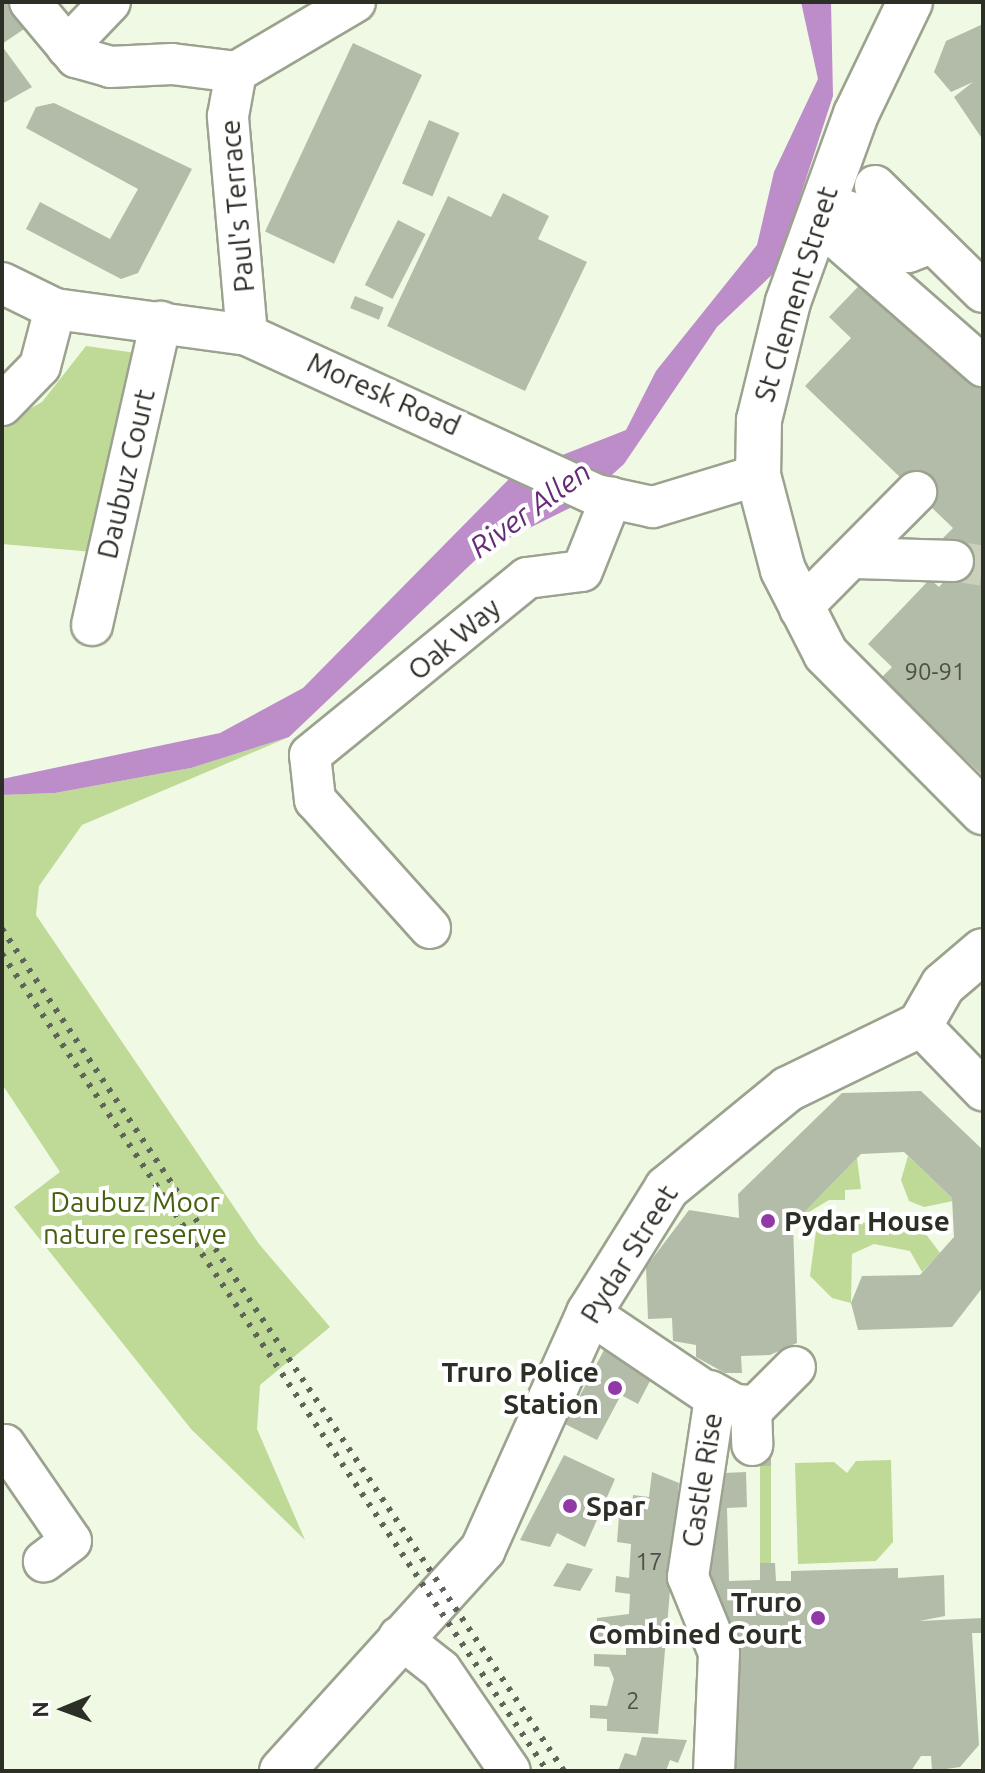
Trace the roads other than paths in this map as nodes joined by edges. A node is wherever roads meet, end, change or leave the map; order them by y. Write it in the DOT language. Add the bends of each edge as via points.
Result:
graph roads {
  1 [pos="30,2"];
  2 [pos="110,2"];
  3 [pos="355,2"];
  4 [pos="910,2"];
  5 [pos="67,47"];
  6 [pos="236,72"];
  7 [pos="875,186"];
  8 [pos="816,218"];
  9 [pos="932,243"];
  10 [pos="864,281"];
  11 [pos="2,283"];
  12 [pos="983,292"];
  13 [pos="55,309"];
  14 [pos="161,322"];
  15 [pos="247,335"];
  16 [pos="983,366"];
  17 [pos="2,405"];
  18 [pos="758,475"];
  19 [pos="916,492"];
  20 [pos="604,497"];
  21 [pos="856,558"];
  22 [pos="953,561"];
  23 [pos="800,609"];
  24 [pos="92,625"];
  25 [pos="983,812"];
  26 [pos="430,928"];
  27 [pos="983,951"];
  28 [pos="920,1025"];
  29 [pos="983,1090"];
  30 [pos="589,1313"];
  31 [pos="795,1367"];
  32 [pos="710,1391"];
  33 [pos="3,1445"];
  34 [pos="44,1561"];
  35 [pos="390,1647"];
  36 [pos="282,1771"];
  37 [pos="510,1771"];
  38 [pos="714,1771"];
  1 -- 5 [label="street"];
  2 -- 5 [label="street"];
  3 -- 6 [label="street"];
  4 -- 8 [label="main road, St Clement Street"];
  5 -- 6 [label="street" via="110,67 172,64"];
  6 -- 15 [label="street, Paul's Terrace" via="228,116"];
  7 -- 9 [label="street"];
  8 -- 9 [label="street" via="852,213 902,250"];
  8 -- 10 [label="street"];
  8 -- 16 [label="street"];
  8 -- 18 [label="main road, St Clement Street" via="764,390"];
  9 -- 12 [label="street"];
  11 -- 13 [label="street, Moresk Road"];
  13 -- 14 [label="street, Moresk Road"];
  13 -- 17 [label="street" via="40,366"];
  14 -- 15 [label="street, Moresk Road"];
  14 -- 24 [label="street, Daubuz Court"];
  15 -- 20 [label="street, Moresk Road"];
  18 -- 20 [label="street, Moresk Road" via="653,507"];
  18 -- 23 [label="main road, St Clement Street"];
  19 -- 21 [label="street"];
  20 -- 26 [label="street, Oak Way" via="582,571 527,578 310,755 315,800"];
  21 -- 22 [label="street"];
  21 -- 23 [label="street"];
  23 -- 25 [label="main road, St Clement Street" via="826,654"];
  27 -- 28 [label="main road" via="943,985"];
  28 -- 29 [label="street"];
  28 -- 30 [label="main road, Pydar Street" via="788,1089 693,1162 651,1209"];
  30 -- 32 [label="street, Castle Rise"];
  30 -- 35 [label="main road, Pydar Street" via="483,1549"];
  31 -- 32 [label="street" via="751,1426"];
  32 -- 38 [label="street, Castle Rise" via="714,1414 688,1570 719,1653"];
  33 -- 34 [label="street" via="71,1541"];
  35 -- 36 [label="main road, Pydar Street"];
  35 -- 37 [label="street" via="441,1670"];
}
